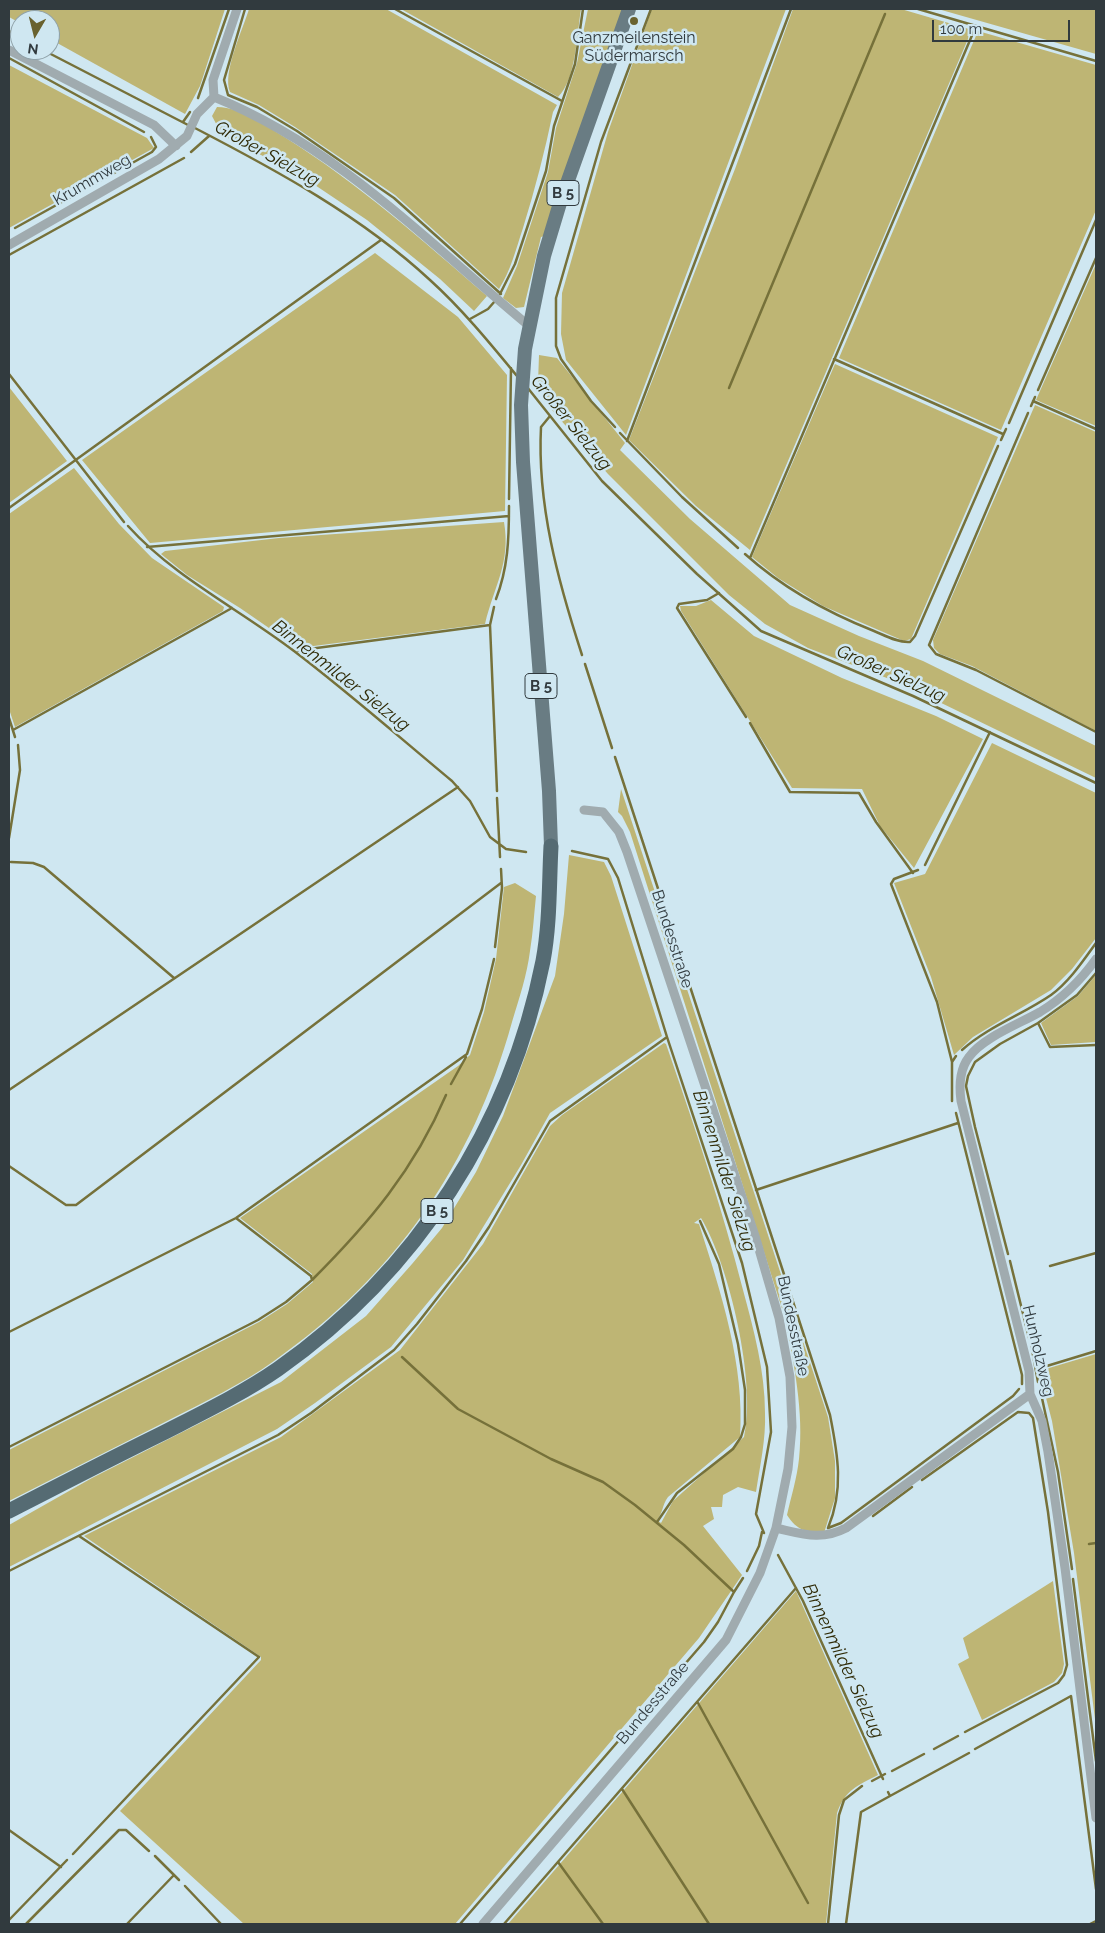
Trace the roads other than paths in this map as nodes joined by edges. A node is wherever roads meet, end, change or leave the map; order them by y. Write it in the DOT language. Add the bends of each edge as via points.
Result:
graph roads {
  1 [pos="237,9"];
  2 [pos="629,9"];
  3 [pos="9,50"];
  4 [pos="214,97"];
  5 [pos="176,146"];
  6 [pos="9,245"];
  7 [pos="528,325"];
  8 [pos="584,810"];
  9 [pos="551,846"];
  10 [pos="1096,959"];
  11 [pos="1030,1394"];
  12 [pos="9,1511"];
  13 [pos="776,1528"];
  14 [pos="1096,1818"];
  15 [pos="483,1924"];
  1 -- 4 [label="street" via="213,80"];
  2 -- 7 [label="main road, B 5" via="560,203"];
  3 -- 5 [label="street" via="154,125"];
  4 -- 5 [label="street, Krummweg" via="197,114 187,136"];
  4 -- 7 [label="street" via="262,118 319,153 379,197"];
  5 -- 6 [label="street, Krummweg" via="159,159"];
  7 -- 9 [label="main road, B 5" via="521,405 523,462"];
  8 -- 13 [label="street, Bundesstraße" via="603,812 618,832 627,852 756,1238 779,1318 790,1377 792,1427"];
  9 -- 12 [label="highway, B 5" via="543,959 521,1043 504,1092 481,1139 423,1231 364,1298 322,1336 276,1370 197,1415"];
  10 -- 11 [label="street, Hunholzweg" via="1060,998 982,1044 969,1056 960,1076 960,1101 1029,1371"];
  11 -- 13 [label="street" via="846,1528 832,1535 815,1536"];
  11 -- 14 [label="street, Hunholzweg" via="1042,1421 1054,1490"];
  13 -- 15 [label="street, Bundesstraße" via="760,1573 726,1640"];
}
